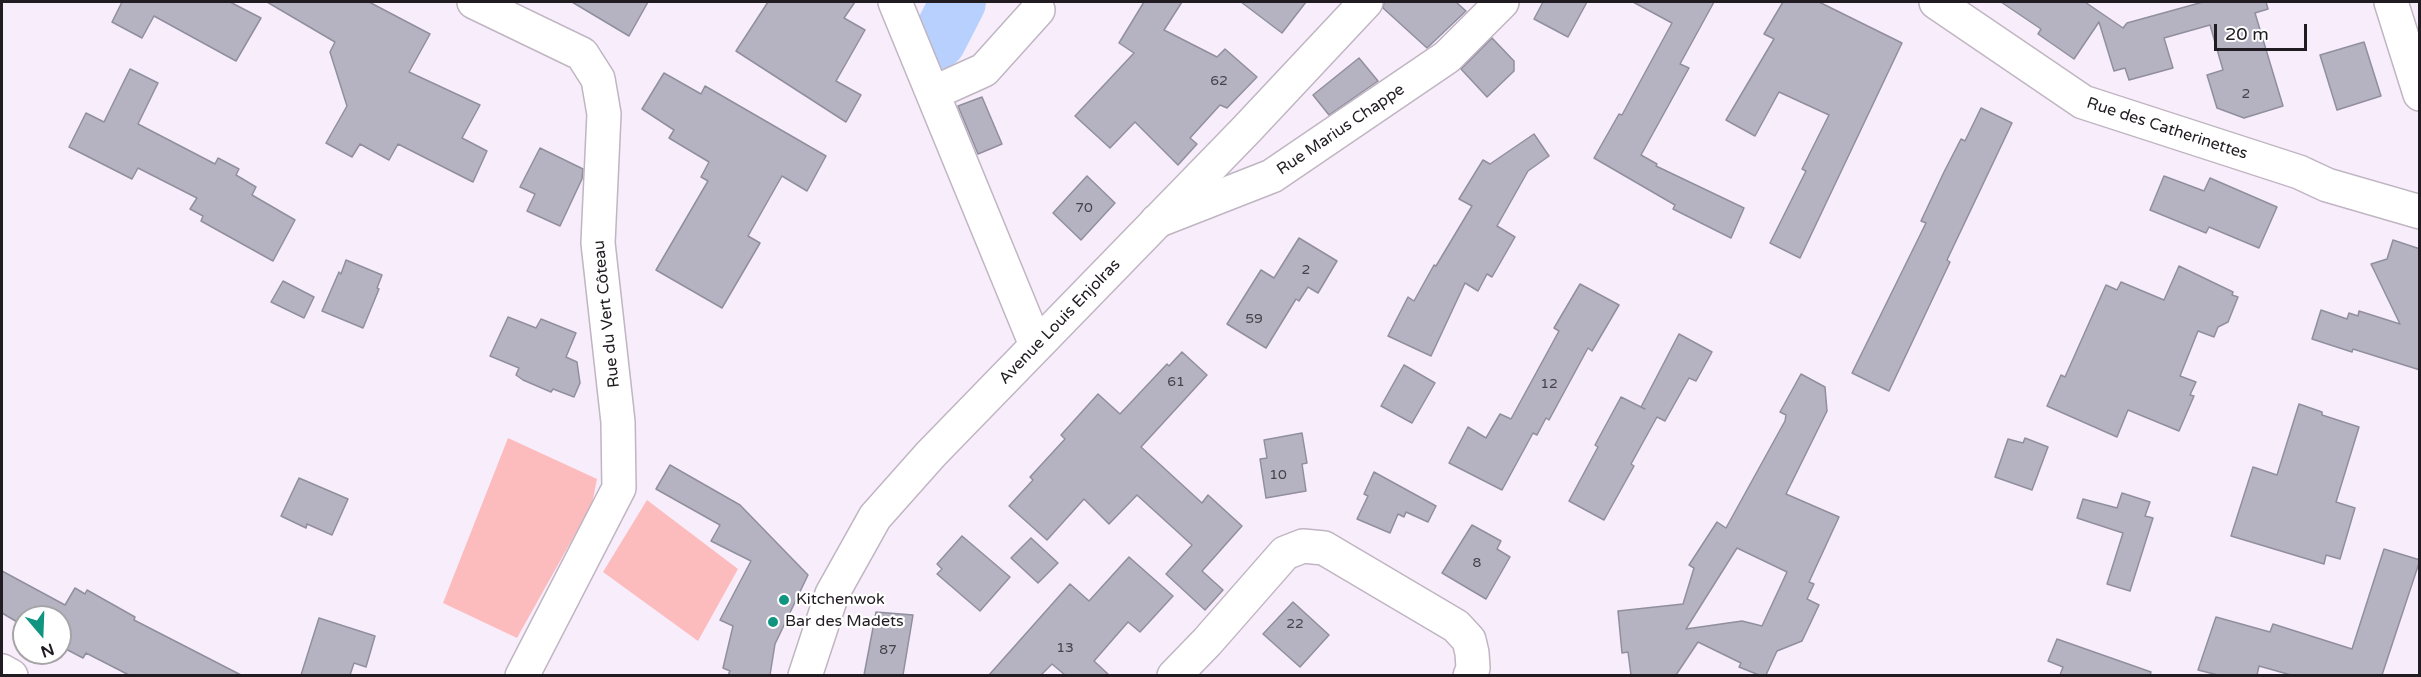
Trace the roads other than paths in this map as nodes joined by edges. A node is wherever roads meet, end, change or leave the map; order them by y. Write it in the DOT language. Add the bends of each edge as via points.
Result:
graph roads {
  1 [pos="474,2"];
  2 [pos="895,2"];
  3 [pos="1366,2"];
  4 [pos="1502,2"];
  5 [pos="1936,2"];
  6 [pos="2391,2"];
  7 [pos="1038,10"];
  8 [pos="933,93"];
  9 [pos="2420,93"];
  10 [pos="2420,212"];
  11 [pos="1157,221"];
  12 [pos="1036,345"];
  13 [pos="2,671"];
  14 [pos="11,675"];
  15 [pos="522,675"];
  16 [pos="805,675"];
  17 [pos="1174,675"];
  18 [pos="1470,675"];
  1 -- 15 [label="street, Rue du Vert Côteau" via="582,54 598,79 604,114 598,243 618,423 619,488"];
  2 -- 8 [label="street"];
  3 -- 11 [label="street, Avenue Louis Enjolras"];
  4 -- 11 [label="street, Rue Marius Chappe" via="1447,57 1272,176"];
  5 -- 10 [label="street, Rue des Catherinettes" via="2083,102 2299,172 2327,185"];
  6 -- 9 [label="street"];
  7 -- 8 [label="street" via="984,70"];
  8 -- 12 [label="street"];
  11 -- 12 [label="street, Avenue Louis Enjolras"];
  12 -- 16 [label="street, Avenue Louis Enjolras" via="874,517 832,594"];
  13 -- 14 [label="street"];
  17 -- 18 [label="street" via="1285,553 1303,546 1324,548 1456,626 1469,640 1473,653"];
}
